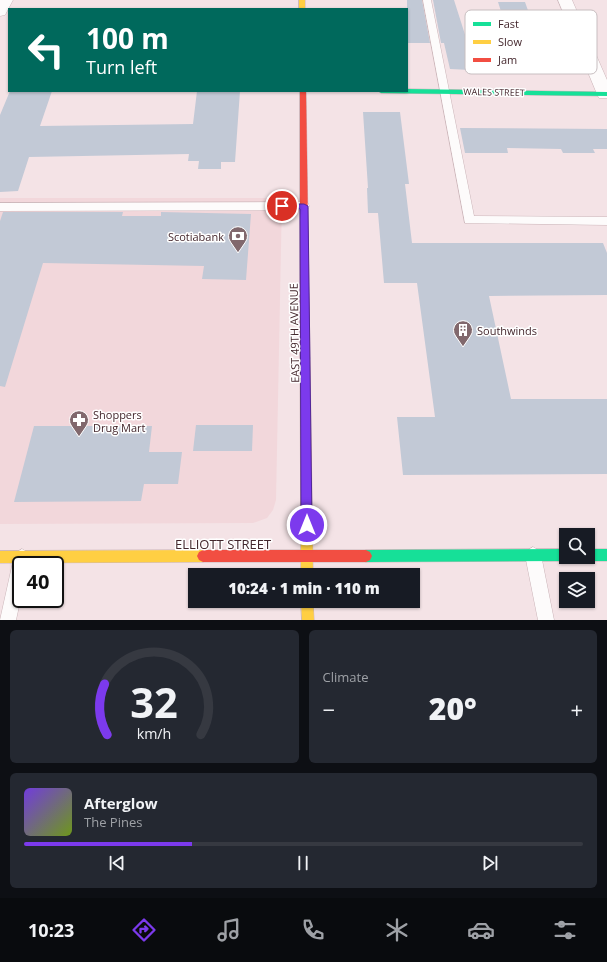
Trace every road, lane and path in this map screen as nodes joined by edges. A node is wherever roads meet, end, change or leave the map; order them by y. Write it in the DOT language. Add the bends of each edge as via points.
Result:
graph roads {
  1 [pos="6,0"];
  2 [pos="427,0"];
  3 [pos="565,0"];
  4 [pos="569,10"];
  5 [pos="0,12"];
  6 [pos="597,73"];
  7 [pos="408,91"];
  8 [pos="303,92"];
  9 [pos="445,92"];
  10 [pos="606,94"];
  11 [pos="304,206"];
  12 [pos="0,207"];
  13 [pos="607,221"];
  14 [pos="607,554"];
  15 [pos="533,555"];
  16 [pos="559,555"];
  17 [pos="595,555"];
  18 [pos="307,556"];
  19 [pos="0,557"];
  20 [pos="12,557"];
  21 [pos="64,557"];
  22 [pos="307,568"];
  23 [pos="12,602"];
  24 [pos="307,608"];
  25 [pos="8,620"];
  26 [pos="308,620"];
  27 [pos="546,620"];
  1 -- 5 [label="street"];
  2 -- 9 [label="lane"];
  3 -- 4 [label="street"];
  6 -- 10 [label="street"];
  7 -- 9 [label="street, WALES STREET"];
  8 -- 11 [label="street, EAST 49TH AVENUE"];
  9 -- 10 [label="street, WALES STREET"];
  9 -- 13 [label="lane" via="469,220"];
  11 -- 12 [label="lane"];
  11 -- 18 [label="street, EAST 49TH AVENUE"];
  14 -- 17 [label="street"];
  15 -- 16 [label="street, ELLIOTT STREET"];
  15 -- 18 [label="street, ELLIOTT STREET"];
  15 -- 27 [label="lane"];
  18 -- 21 [label="street, ELLIOTT STREET"];
  18 -- 22 [label="street, EAST 49TH AVENUE"];
  19 -- 20 [label="street, ELLIOTT STREET"];
  23 -- 25 [label="lane"];
  24 -- 26 [label="street"];
}
